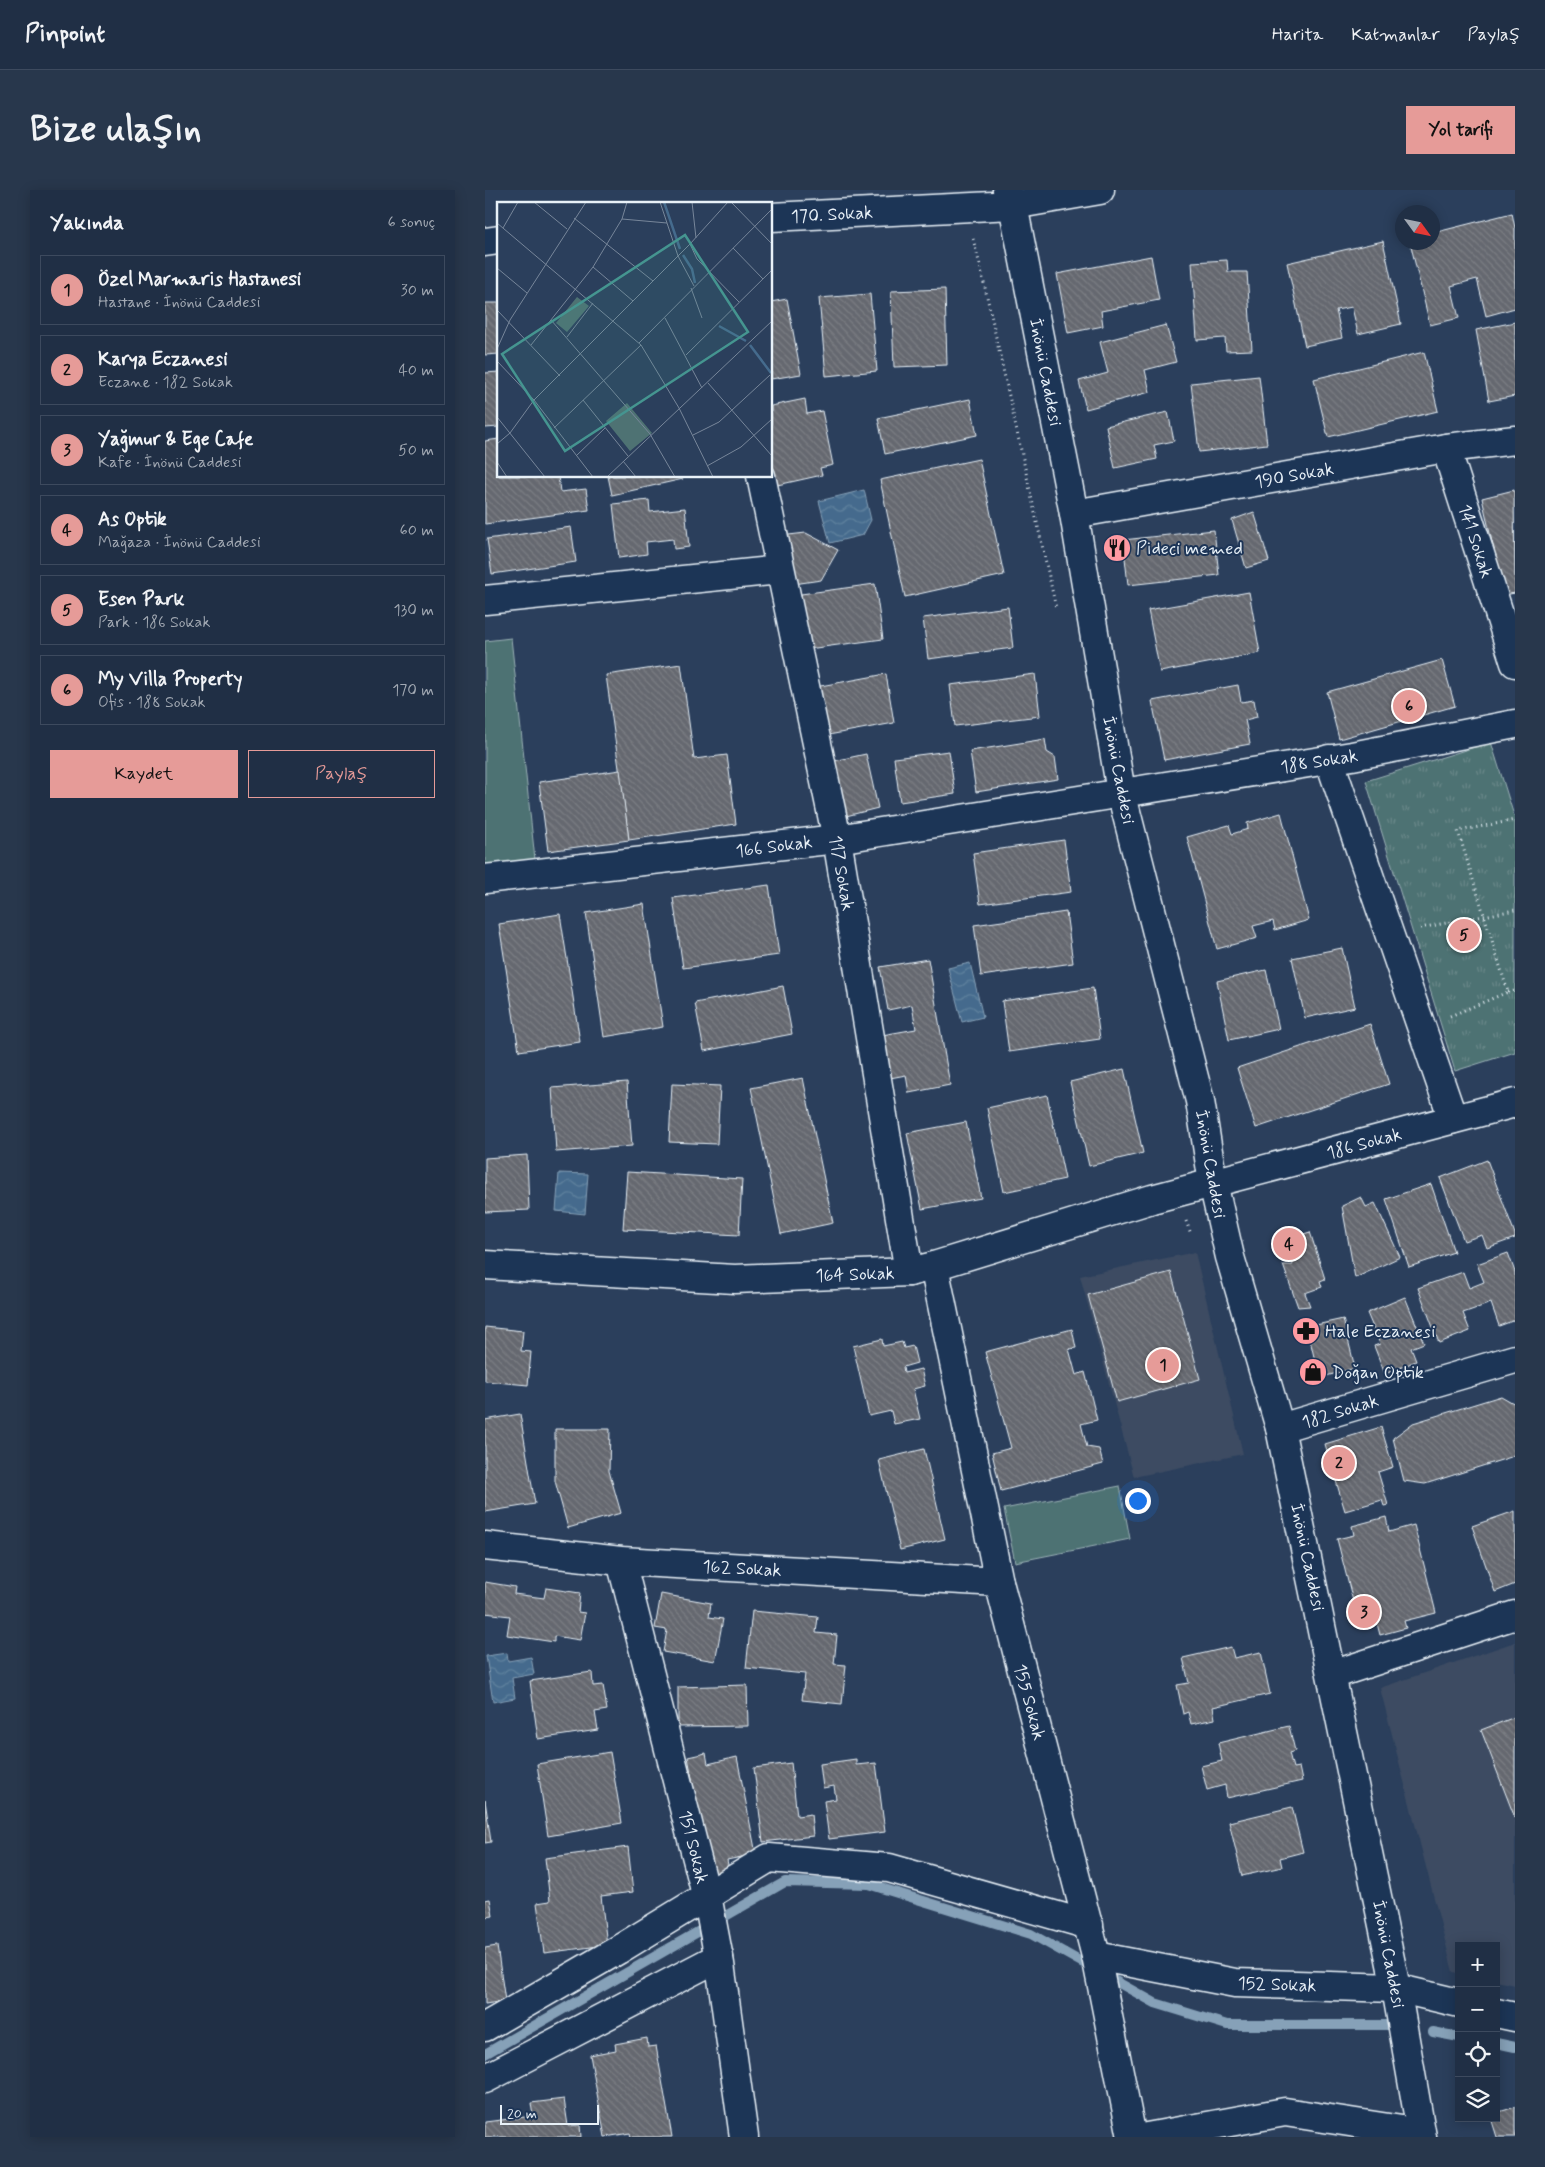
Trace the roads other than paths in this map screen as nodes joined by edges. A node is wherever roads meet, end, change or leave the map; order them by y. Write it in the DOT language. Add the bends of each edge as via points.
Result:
graph roads {
  1 [pos="1100,190"];
  2 [pos="1010,198"];
  3 [pos="773,217"];
  4 [pos="1515,440"];
  5 [pos="1446,448"];
  6 [pos="761,478"];
  7 [pos="1074,514"];
  8 [pos="780,570"];
  9 [pos="485,600"];
  10 [pos="1515,662"];
  11 [pos="1515,724"];
  12 [pos="1329,759"];
  13 [pos="1121,792"];
  14 [pos="837,839"];
  15 [pos="485,879"];
  16 [pos="1515,1103"];
  17 [pos="1453,1120"];
  18 [pos="1213,1183"];
  19 [pos="485,1265"];
  20 [pos="921,1269"];
  21 [pos="1515,1359"];
  22 [pos="1280,1428"];
  23 [pos="485,1546"];
  24 [pos="621,1561"];
  25 [pos="999,1582"];
  26 [pos="1515,1615"];
  27 [pos="1332,1674"];
  28 [pos="707,1897"];
  29 [pos="1089,1925"];
  30 [pos="719,1956"];
  31 [pos="1096,1956"];
  32 [pos="1396,1988"];
  33 [pos="1455,2003"];
  34 [pos="1500,2014"];
  35 [pos="1515,2017"];
  36 [pos="485,2027"];
  37 [pos="485,2079"];
  38 [pos="1422,2135"];
  39 [pos="744,2137"];
  40 [pos="1132,2137"];
  41 [pos="1147,2137"];
  1 -- 2 [label="street, 170. Sokak"];
  2 -- 3 [label="street, 170. Sokak"];
  2 -- 7 [label="street, İnönü Caddesi"];
  4 -- 5 [label="street, 190 Sokak"];
  5 -- 7 [label="street, 190 Sokak"];
  5 -- 10 [label="street, 141 Sokak"];
  6 -- 8 [label="street, 117 Sokak"];
  7 -- 13 [label="street, İnönü Caddesi"];
  8 -- 9 [label="street"];
  8 -- 14 [label="street, 117 Sokak"];
  11 -- 12 [label="street, 188 Sokak"];
  12 -- 13 [label="street, 188 Sokak"];
  12 -- 17 [label="street"];
  13 -- 14 [label="street, 166 Sokak"];
  13 -- 18 [label="street, İnönü Caddesi" via="1200,1101"];
  14 -- 15 [label="street, 166 Sokak"];
  14 -- 20 [label="street, 117 Sokak"];
  16 -- 17 [label="street, 186 Sokak"];
  17 -- 18 [label="street, 186 Sokak"];
  18 -- 20 [label="street, 164 Sokak"];
  18 -- 22 [label="street, İnönü Caddesi" via="1230,1257"];
  19 -- 20 [label="street, 164 Sokak" via="735,1279"];
  20 -- 25 [label="street, 155 Sokak"];
  21 -- 22 [label="street, 182 Sokak"];
  22 -- 27 [label="street, İnönü Caddesi"];
  23 -- 24 [label="street, 162 Sokak"];
  24 -- 25 [label="street, 162 Sokak"];
  24 -- 28 [label="street, 151 Sokak"];
  25 -- 29 [label="street, 155 Sokak"];
  26 -- 27 [label="street"];
  27 -- 32 [label="street, İnönü Caddesi"];
  28 -- 29 [label="street" via="769,1858 816,1861 889,1868"];
  28 -- 30 [label="street, 151 Sokak"];
  28 -- 36 [label="street"];
  29 -- 31 [label="street, 155 Sokak"];
  30 -- 37 [label="street"];
  30 -- 39 [label="street, 151 Sokak"];
  31 -- 32 [label="street, 152 Sokak" via="1235,1983"];
  31 -- 40 [label="street, 155 Sokak"];
  32 -- 33 [label="street, 152 Sokak"];
  32 -- 38 [label="street, İnönü Caddesi"];
  34 -- 35 [label="street"];
  38 -- 41 [label="street" via="1285,2112"];
}
